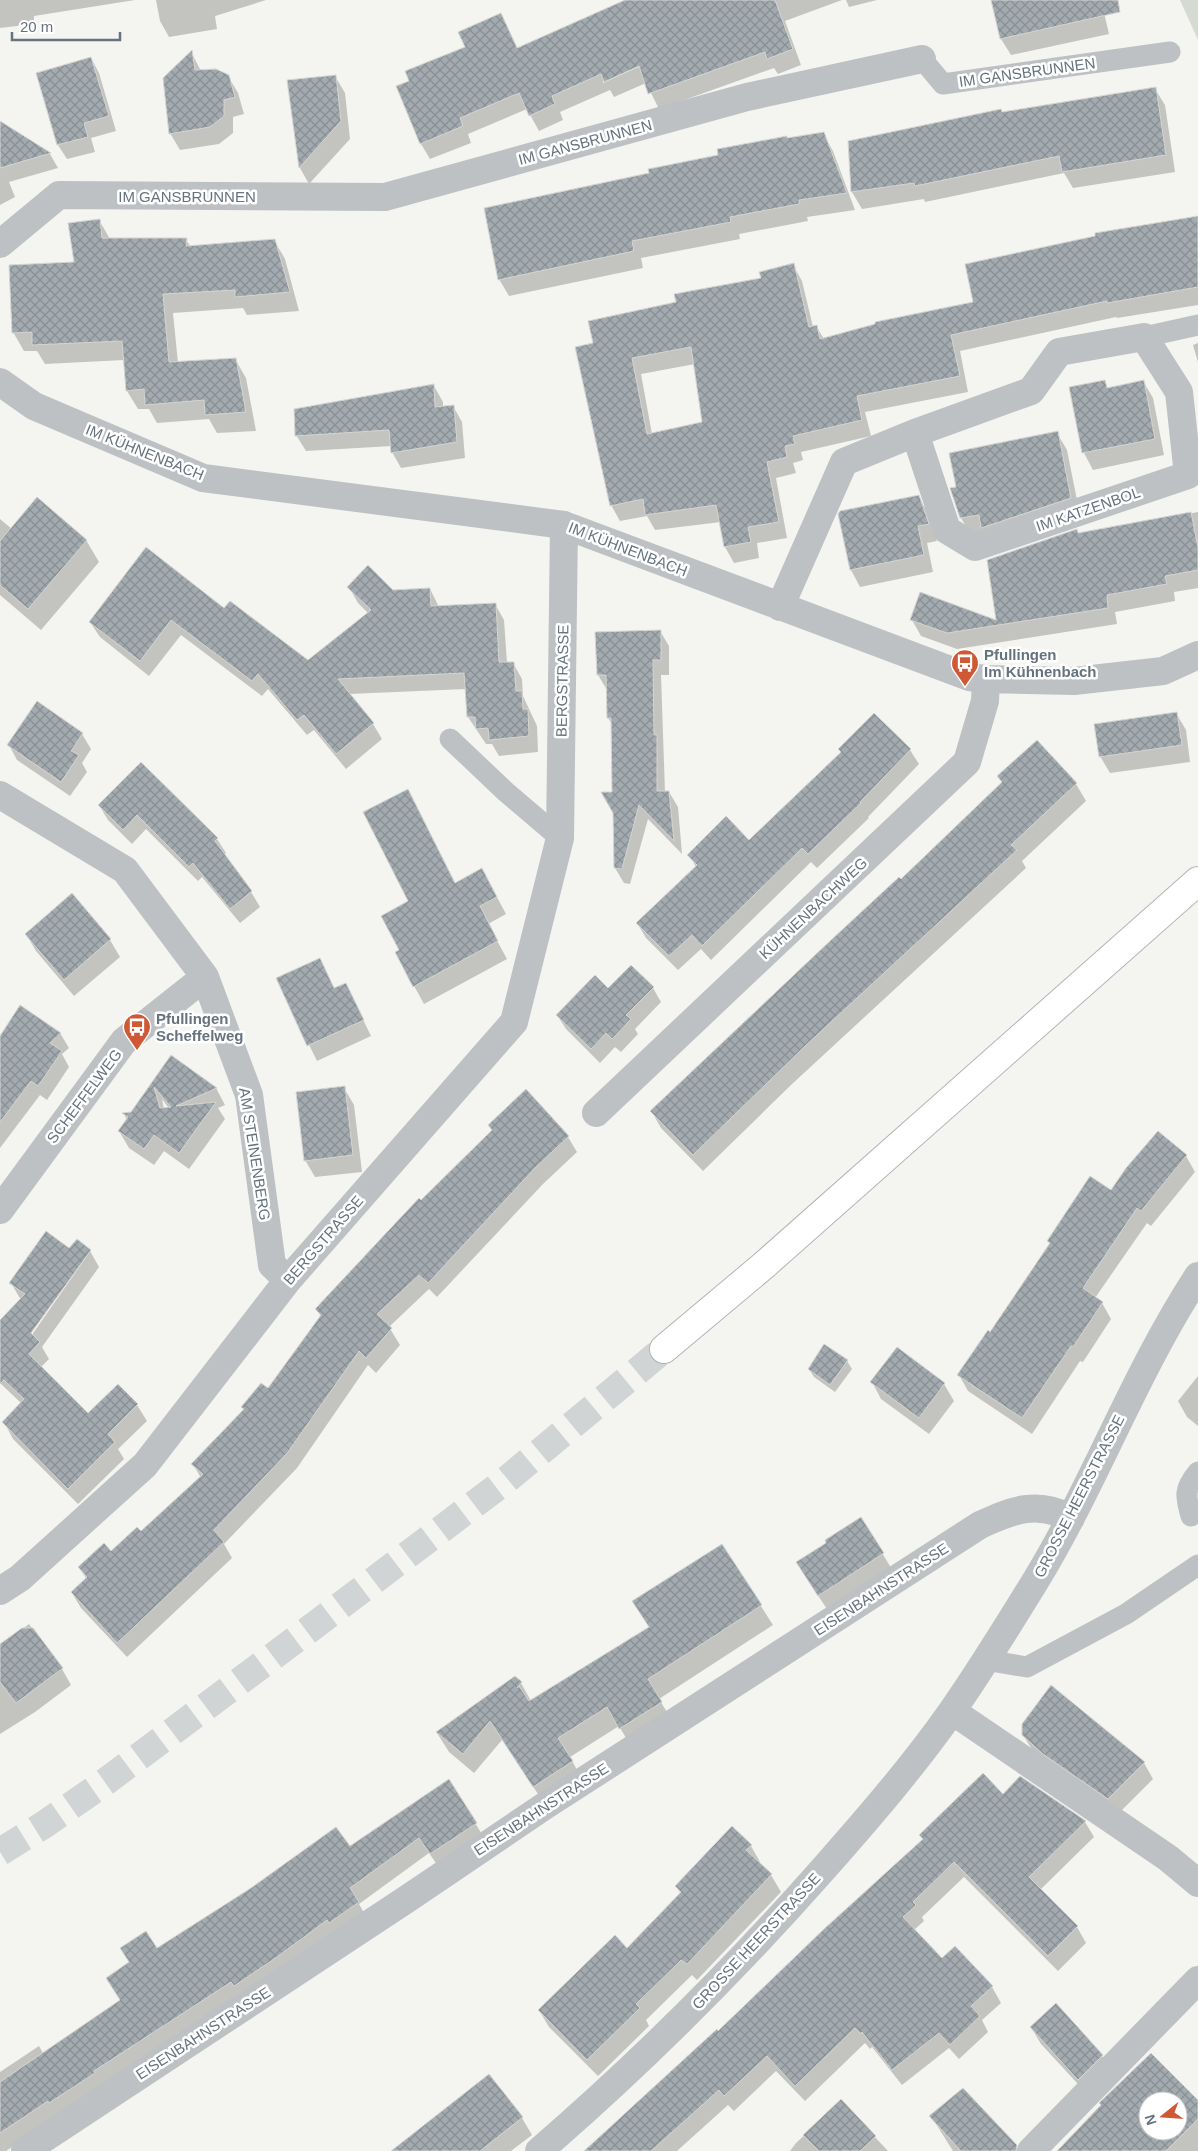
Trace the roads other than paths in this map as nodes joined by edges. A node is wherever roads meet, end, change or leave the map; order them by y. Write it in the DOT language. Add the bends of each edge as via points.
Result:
graph roads {
  1 [pos="1170,52"];
  2 [pos="922,58"];
  3 [pos="0,244"];
  4 [pos="1198,325"];
  5 [pos="1144,337"];
  6 [pos="0,382"];
  7 [pos="915,433"];
  8 [pos="564,525"];
  9 [pos="780,607"];
  10 [pos="1198,655"];
  11 [pos="986,680"];
  12 [pos="450,739"];
  13 [pos="0,795"];
  14 [pos="560,838"];
  15 [pos="1198,881"];
  16 [pos="205,977"];
  17 [pos="596,1113"];
  18 [pos="0,1210"];
  19 [pos="1198,1276"];
  20 [pos="288,1280"];
  21 [pos="664,1349"];
  22 [pos="1198,1472"];
  23 [pos="1191,1516"];
  24 [pos="1071,1518"];
  25 [pos="1198,1565"];
  26 [pos="0,1591"];
  27 [pos="985,1660"];
  28 [pos="952,1711"];
  29 [pos="1198,1883"];
  30 [pos="1198,1980"];
  31 [pos="25,2151"];
  32 [pos="538,2151"];
  33 [pos="1031,2151"];
  1 -- 2 [label="lane, IM GANSBRUNNEN" via="943,84"];
  2 -- 3 [label="street, IM GANSBRUNNEN" via="747,97 386,197 59,195"];
  4 -- 5 [label="lane"];
  5 -- 7 [label="street" via="1060,352 1031,392"];
  5 -- 7 [label="street, IM KATZENBOL" via="1179,392 1188,476 974,547 948,530"];
  6 -- 8 [label="street, IM KÜHNENBACH" via="34,406 203,478"];
  7 -- 9 [label="street" via="844,462"];
  8 -- 9 [label="street, IM KÜHNENBACH"];
  8 -- 14 [label="street, BERGSTRASSE"];
  9 -- 11 [label="street, IM KÜHNENBACH" via="969,677"];
  10 -- 11 [label="street, IM KÜHNENBACH" via="1163,671 1074,681"];
  11 -- 17 [label="street, KÜHNENBACHWEG" via="985,700 967,762"];
  12 -- 14 [label="lane"];
  13 -- 16 [label="street, AM STEINENBERG" via="125,870"];
  14 -- 20 [label="street, BERGSTRASSE" via="514,1022"];
  15 -- 21 [label="main road" via="763,1266"];
  16 -- 18 [label="street, SCHEFFELWEG" via="124,1042"];
  16 -- 20 [label="street, AM STEINENBERG" via="249,1095 272,1265"];
  19 -- 24 [label="street, GROSSE HEERSTRASSE" via="1153,1351"];
  20 -- 26 [label="street, BERGSTRASSE" via="145,1465 20,1578"];
  22 -- 23 [label="lane" via="1190,1482 1186,1496"];
  24 -- 27 [label="street, GROSSE HEERSTRASSE" via="1037,1579"];
  24 -- 31 [label="street, EISENBAHNSTRASSE" via="1058,1510 1026,1508 980,1524 546,1804"];
  25 -- 27 [label="lane" via="1126,1614 1027,1667"];
  27 -- 28 [label="street, GROSSE HEERSTRASSE"];
  28 -- 29 [label="street" via="1168,1858"];
  28 -- 32 [label="street, GROSSE HEERSTRASSE" via="878,1806 741,1960 652,2049"];
  30 -- 33 [label="street"];
}
